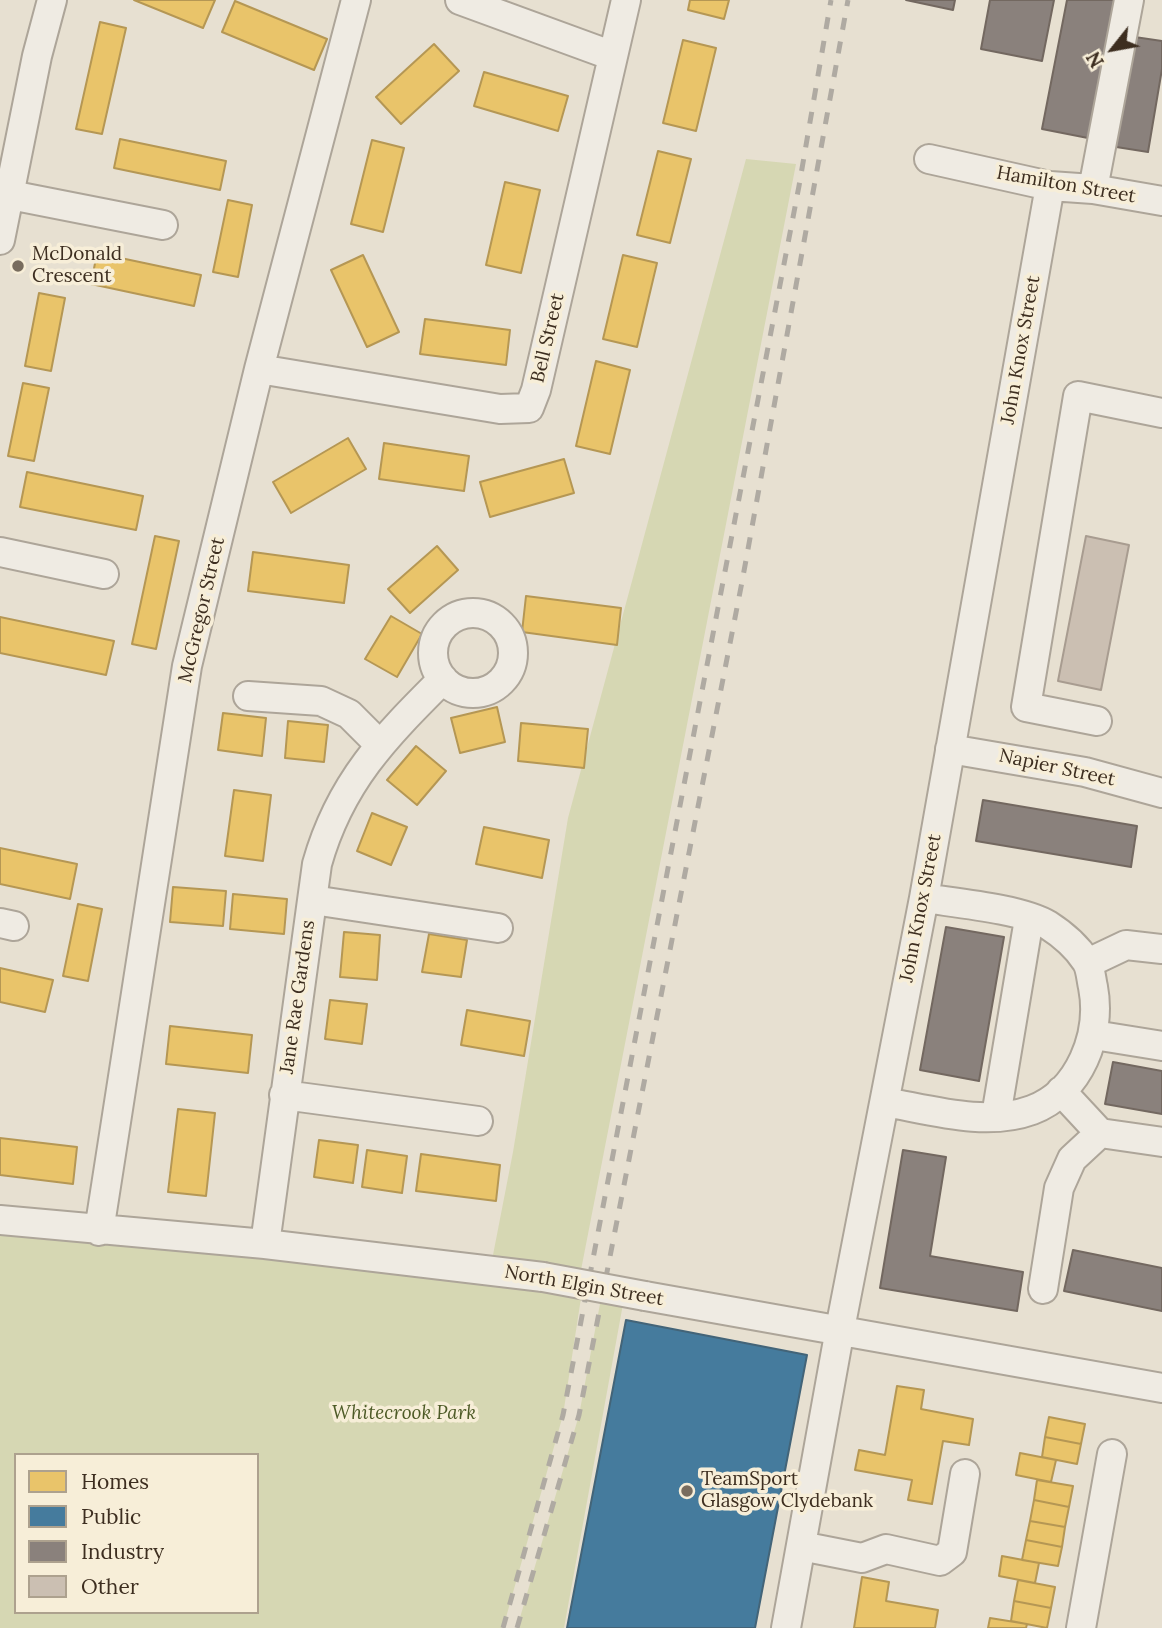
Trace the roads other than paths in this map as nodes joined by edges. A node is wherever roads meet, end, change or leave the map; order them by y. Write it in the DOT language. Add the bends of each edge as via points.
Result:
graph roads {
  1 [pos="52,0"];
  2 [pos="356,0"];
  3 [pos="460,0"];
  4 [pos="626,0"];
  5 [pos="1129,0"];
  6 [pos="613,56"];
  7 [pos="929,159"];
  8 [pos="1050,186"];
  9 [pos="1093,189"];
  10 [pos="5,194"];
  11 [pos="1162,201"];
  12 [pos="163,225"];
  13 [pos="0,240"];
  14 [pos="259,369"];
  15 [pos="1162,413"];
  16 [pos="0,552"];
  17 [pos="104,574"];
  18 [pos="443,679"];
  19 [pos="248,696"];
  20 [pos="1097,721"];
  21 [pos="379,744"];
  22 [pos="950,749"];
  23 [pos="1162,793"];
  24 [pos="923,898"];
  25 [pos="313,900"];
  26 [pos="1029,919"];
  27 [pos="498,928"];
  28 [pos="1162,948"];
  29 [pos="1088,963"];
  30 [pos="1094,1035"];
  31 [pos="1162,1046"];
  32 [pos="1061,1091"];
  33 [pos="284,1095"];
  34 [pos="885,1102"];
  35 [pos="996,1116"];
  36 [pos="478,1121"];
  37 [pos="1100,1133"];
  38 [pos="1162,1142"];
  39 [pos="0,1220"];
  40 [pos="99,1231"];
  41 [pos="265,1244"];
  42 [pos="1043,1289"];
  43 [pos="840,1329"];
  44 [pos="1162,1388"];
  45 [pos="1112,1454"];
  46 [pos="965,1474"];
  47 [pos="801,1546"];
  48 [pos="786,1628"];
  49 [pos="1081,1628"];
  1 -- 10 [label="street"];
  2 -- 14 [label="street, McGregor Street"];
  3 -- 6 [label="street"];
  4 -- 6 [label="street, Bell Street"];
  5 -- 9 [label="street"];
  6 -- 14 [label="street, Bell Street" via="529,408 500,409"];
  7 -- 8 [label="street, Hamilton Street"];
  8 -- 9 [label="street, Hamilton Street"];
  8 -- 22 [label="street, John Knox Street"];
  9 -- 11 [label="street, Hamilton Street"];
  10 -- 12 [label="street"];
  10 -- 13 [label="street"];
  14 -- 40 [label="street, McGregor Street" via="187,666"];
  15 -- 20 [label="street" via="1078,396 1026,707"];
  16 -- 17 [label="street"];
  18 -- 21 [label="street, Jane Rae Gardens"];
  19 -- 21 [label="street" via="321,701 349,714"];
  21 -- 25 [label="street, Jane Rae Gardens" via="348,787 326,832"];
  22 -- 23 [label="street, Napier Street" via="1085,772"];
  22 -- 24 [label="street, John Knox Street"];
  24 -- 26 [label="street"];
  24 -- 34 [label="street, John Knox Street"];
  25 -- 27 [label="street, Jane Rae Gardens"];
  25 -- 33 [label="street, Jane Rae Gardens"];
  26 -- 29 [label="street" via="1045,923"];
  26 -- 35 [label="street"];
  28 -- 29 [label="street" via="1126,944"];
  29 -- 30 [label="street" via="1095,997"];
  30 -- 31 [label="street"];
  30 -- 32 [label="street" via="1074,1078"];
  32 -- 35 [label="street" via="1033,1110"];
  32 -- 37 [label="street"];
  33 -- 36 [label="street, Jane Rae Gardens"];
  33 -- 41 [label="street, Jane Rae Gardens"];
  34 -- 35 [label="street"];
  34 -- 43 [label="street, John Knox Street"];
  37 -- 38 [label="street"];
  37 -- 42 [label="street" via="1072,1159 1059,1188"];
  39 -- 40 [label="street, North Elgin Street"];
  40 -- 41 [label="street, North Elgin Street"];
  41 -- 43 [label="street, North Elgin Street, bridge" via="543,1277"];
  43 -- 44 [label="street, North Elgin Street"];
  43 -- 47 [label="street, John Knox Street"];
  45 -- 49 [label="street"];
  46 -- 47 [label="street" via="948,1558 940,1561 886,1549 863,1558"];
  47 -- 48 [label="street, John Knox Street"];
}
